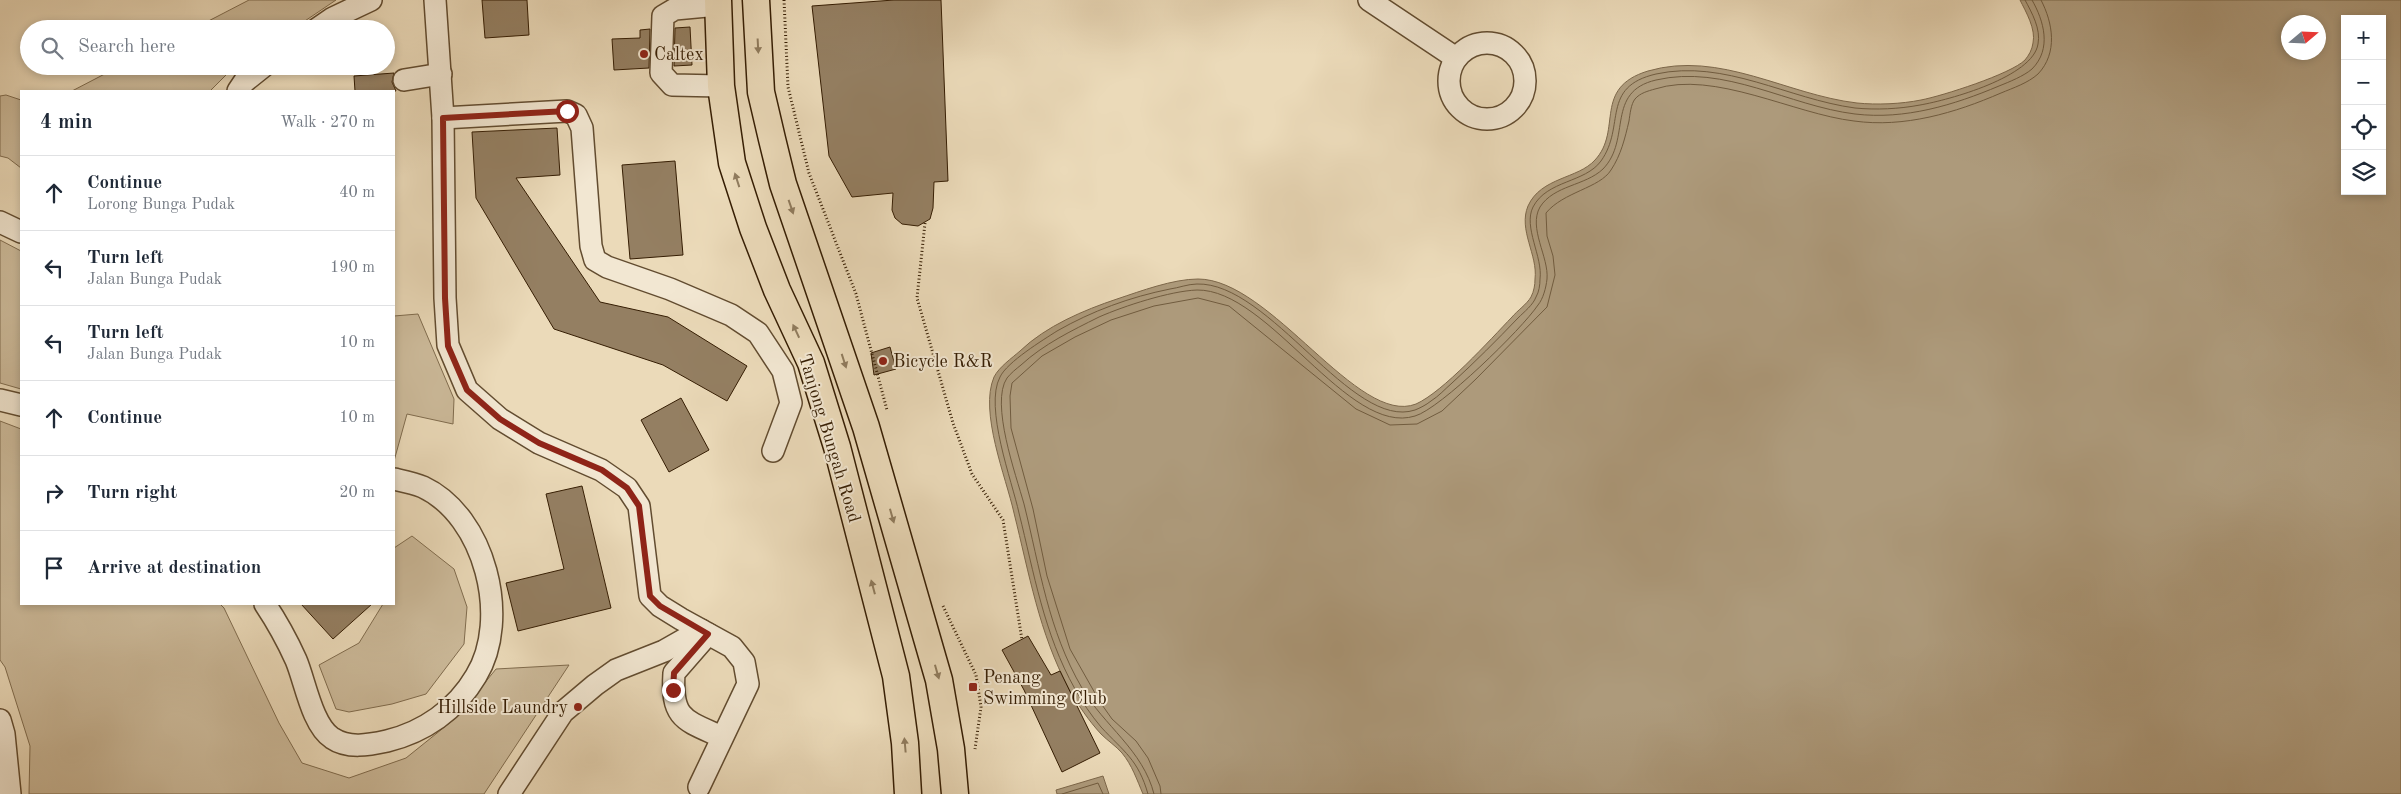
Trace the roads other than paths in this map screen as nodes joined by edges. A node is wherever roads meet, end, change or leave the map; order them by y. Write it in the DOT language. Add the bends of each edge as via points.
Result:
graph roads {
  1 [pos="371,0"];
  2 [pos="435,0"];
  3 [pos="756,0"];
  4 [pos="1369,0"];
  5 [pos="718,2"];
  6 [pos="330,20"];
  7 [pos="1456,58"];
  8 [pos="442,74"];
  9 [pos="253,75"];
  10 [pos="404,80"];
  11 [pos="721,86"];
  12 [pos="239,90"];
  13 [pos="443,118"];
  14 [pos="0,222"];
  15 [pos="20,232"];
  16 [pos="0,400"];
  17 [pos="20,405"];
  18 [pos="773,451"];
  19 [pos="395,479"];
  20 [pos="266,605"];
  21 [pos="704,632"];
  22 [pos="0,720"];
  23 [pos="722,737"];
  24 [pos="699,787"];
  25 [pos="10,794"];
  26 [pos="509,794"];
  27 [pos="908,794"];
  28 [pos="955,794"];
  1 -- 6 [label="street"];
  2 -- 8 [label="street"];
  3 -- 28 [label="main road, Tanjong Bungah Road, one-way" via="761,92 781,175 866,428 939,680"];
  4 -- 7 [label="street"];
  5 -- 11 [label="main road, Tanjong Bungah Road"];
  5 -- 11 [label="street" via="675,9 663,16 661,73 672,84"];
  8 -- 10 [label="street"];
  8 -- 13 [label="street"];
  9 -- 12 [label="street"];
  27 -- 11 [label="main road, Tanjong Bungah Road, one-way" via="896,676 837,447 811,362 774,281 732,163"];
  13 -- 18 [label="street" via="567,111 576,115 582,128 591,246 595,260 731,315 758,333 783,371 791,403"];
  13 -- 21 [label="street" via="448,346 467,390 500,419 539,443 602,470 627,488 639,506 650,596 660,606"];
  14 -- 15 [label="street"];
  16 -- 17 [label="street"];
  19 -- 20 [label="street" via="423,486 458,515 484,561 492,614 490,637 477,675 460,700 435,722 398,738 373,744 347,745 331,738 319,725 281,628"];
  21 -- 23 [label="street" via="732,647 744,662 748,684"];
  21 -- 23 [label="street" via="674,673 675,707 688,722"];
  21 -- 26 [label="street" via="616,670 595,685 564,712"];
  22 -- 25 [label="street"];
  23 -- 24 [label="street"];
}
